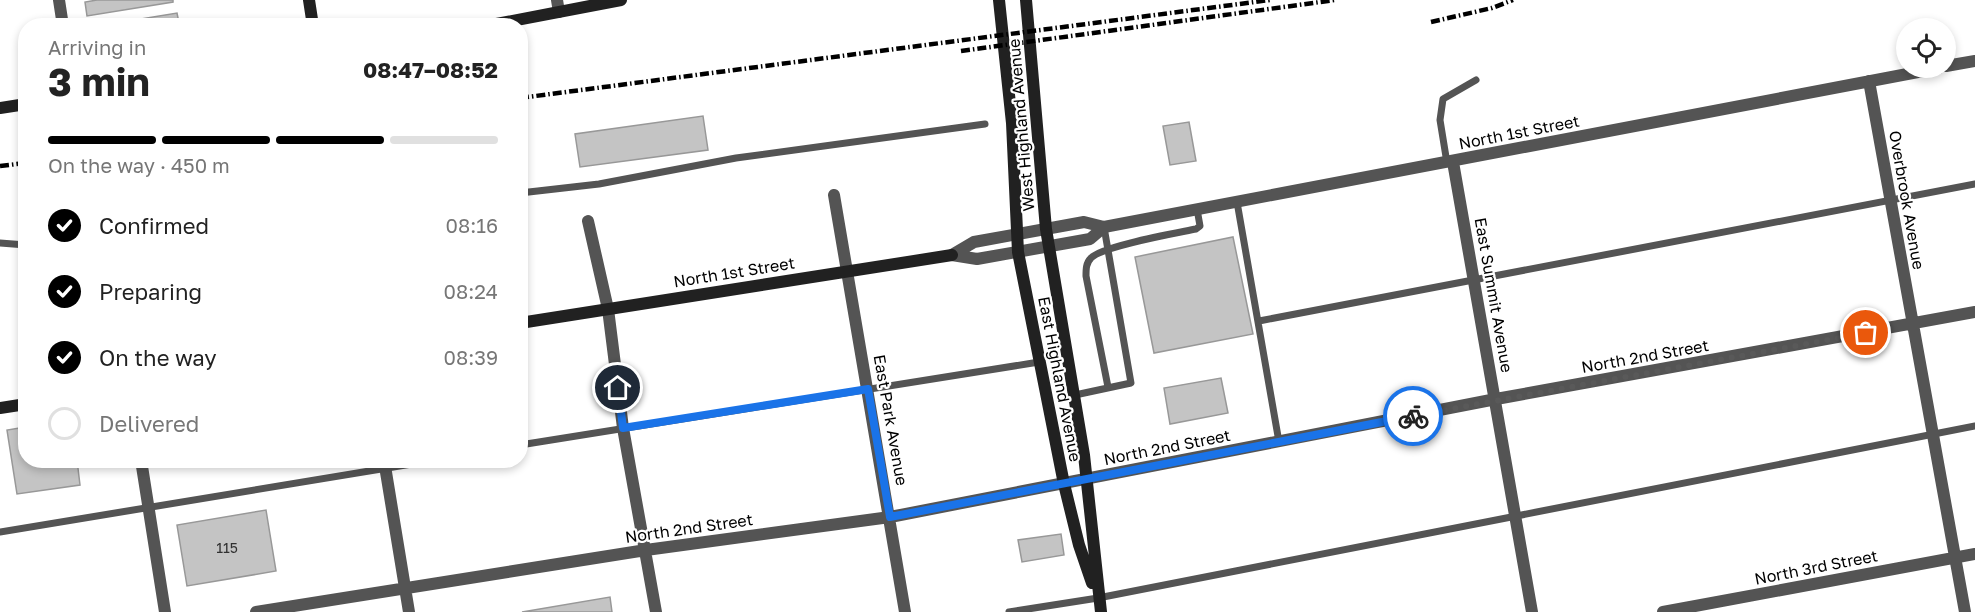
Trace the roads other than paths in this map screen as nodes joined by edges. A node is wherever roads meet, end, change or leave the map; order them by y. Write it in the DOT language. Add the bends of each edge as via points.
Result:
graph roads {
  1 [pos="59,0"];
  2 [pos="309,0"];
  3 [pos="621,0"];
  4 [pos="999,0"];
  5 [pos="1026,0"];
  6 [pos="558,6"];
  7 [pos="62,18"];
  8 [pos="312,18"];
  9 [pos="515,18"];
  10 [pos="1975,61"];
  11 [pos="1956,64"];
  12 [pos="1896,76"];
  13 [pos="1476,80"];
  14 [pos="1869,81"];
  15 [pos="18,105"];
  16 [pos="0,108"];
  17 [pos="985,124"];
  18 [pos="1450,163"];
  19 [pos="1975,184"];
  20 [pos="528,192"];
  21 [pos="834,195"];
  22 [pos="1890,200"];
  23 [pos="1238,202"];
  24 [pos="1197,209"];
  25 [pos="588,221"];
  26 [pos="1104,226"];
  27 [pos="1046,229"];
  28 [pos="1017,234"];
  29 [pos="0,243"];
  30 [pos="18,244"];
  31 [pos="1049,246"];
  32 [pos="1108,251"];
  33 [pos="1018,252"];
  34 [pos="952,255"];
  35 [pos="848,270"];
  36 [pos="1474,280"];
  37 [pos="608,309"];
  38 [pos="1975,312"];
  39 [pos="1259,321"];
  40 [pos="528,322"];
  41 [pos="1912,325"];
  42 [pos="1040,362"];
  43 [pos="1108,387"];
  44 [pos="868,389"];
  45 [pos="1075,395"];
  46 [pos="1496,399"];
  47 [pos="18,405"];
  48 [pos="0,408"];
  49 [pos="1975,426"];
  50 [pos="623,428"];
  51 [pos="1933,434"];
  52 [pos="1279,442"];
  53 [pos="528,444"];
  54 [pos="142,468"];
  55 [pos="369,468"];
  56 [pos="386,468"];
  57 [pos="1088,480"];
  58 [pos="1064,484"];
  59 [pos="149,509"];
  60 [pos="1516,516"];
  61 [pos="890,517"];
  62 [pos="0,532"];
  63 [pos="646,550"];
  64 [pos="1975,554"];
  65 [pos="1956,557"];
  66 [pos="406,587"];
  67 [pos="1098,598"];
  68 [pos="165,612"];
  69 [pos="256,612"];
  70 [pos="410,612"];
  71 [pos="656,612"];
  72 [pos="905,612"];
  73 [pos="1009,612"];
  74 [pos="1101,612"];
  75 [pos="1532,612"];
  76 [pos="1663,612"];
  77 [pos="1965,612"];
  1 -- 7 [label="street"];
  2 -- 8 [label="main road"];
  3 -- 6 [label="main road"];
  4 -- 28 [label="main road, West Highland Avenue" via="1012,123"];
  5 -- 27 [label="main road, West Highland Avenue"];
  6 -- 9 [label="main road"];
  10 -- 11 [label="street"];
  12 -- 14 [label="street, North 1st Street"];
  13 -- 18 [label="lane" via="1443,99 1440,120"];
  14 -- 18 [label="street, North 1st Street"];
  14 -- 22 [label="street, Overbrook Avenue"];
  15 -- 16 [label="main road"];
  17 -- 20 [label="lane" via="736,158 599,184"];
  18 -- 23 [label="street, North 1st Street"];
  18 -- 36 [label="street, East Summit Avenue"];
  19 -- 22 [label="lane"];
  21 -- 35 [label="street, East Park Avenue"];
  22 -- 36 [label="lane"];
  22 -- 41 [label="street, Overbrook Avenue"];
  23 -- 24 [label="street, North 1st Street"];
  23 -- 39 [label="lane"];
  24 -- 26 [label="street, North 1st Street"];
  24 -- 32 [label="lane" via="1200,226 1196,228"];
  25 -- 37 [label="street"];
  26 -- 27 [label="street, North 1st Street" via="1084,222"];
  26 -- 31 [label="street, North 1st Street" via="1090,239"];
  26 -- 32 [label="lane"];
  27 -- 28 [label="street, North 1st Street"];
  27 -- 31 [label="main road, West Highland Avenue"];
  28 -- 33 [label="main road, East Highland Avenue"];
  28 -- 34 [label="street, North 1st Street" via="974,242"];
  29 -- 30 [label="lane"];
  31 -- 33 [label="street, North 1st Street"];
  31 -- 45 [label="main road, East Highland Avenue"];
  32 -- 43 [label="lane" via="1093,256 1086,268"];
  32 -- 43 [label="lane" via="1131,383"];
  33 -- 34 [label="street, North 1st Street" via="977,259"];
  33 -- 42 [label="main road, East Highland Avenue"];
  34 -- 35 [label="main road, North 1st Street"];
  35 -- 37 [label="main road, North 1st Street"];
  35 -- 44 [label="street, East Park Avenue"];
  36 -- 39 [label="lane"];
  36 -- 46 [label="street, East Summit Avenue"];
  37 -- 40 [label="main road, North 1st Street"];
  37 -- 50 [label="street"];
  38 -- 41 [label="street, North 2nd Street"];
  39 -- 52 [label="lane"];
  41 -- 46 [label="street, North 2nd Street"];
  41 -- 51 [label="street, Overbrook Avenue"];
  42 -- 44 [label="lane"];
  42 -- 58 [label="main road, East Highland Avenue"];
  43 -- 45 [label="lane"];
  44 -- 50 [label="lane"];
  44 -- 61 [label="street, East Park Avenue"];
  45 -- 57 [label="main road, East Highland Avenue"];
  46 -- 52 [label="street, North 2nd Street"];
  46 -- 60 [label="street, East Summit Avenue"];
  47 -- 48 [label="main road"];
  49 -- 51 [label="lane"];
  50 -- 53 [label="lane"];
  50 -- 63 [label="street"];
  51 -- 60 [label="lane"];
  51 -- 65 [label="street, Overbrook Avenue"];
  52 -- 57 [label="street, North 2nd Street"];
  54 -- 59 [label="street"];
  55 -- 59 [label="lane"];
  56 -- 66 [label="street"];
  57 -- 58 [label="street, North 2nd Street"];
  57 -- 67 [label="main road, East Highland Avenue"];
  58 -- 61 [label="street, North 2nd Street"];
  58 -- 67 [label="main road, East Highland Avenue" via="1078,545"];
  59 -- 62 [label="lane"];
  59 -- 68 [label="street"];
  60 -- 67 [label="lane"];
  60 -- 75 [label="street, East Summit Avenue"];
  61 -- 63 [label="street, North 2nd Street"];
  61 -- 72 [label="street, East Park Avenue"];
  63 -- 66 [label="street, North 2nd Street"];
  63 -- 71 [label="street"];
  64 -- 65 [label="street, North 3rd Street"];
  65 -- 76 [label="street, North 3rd Street"];
  65 -- 77 [label="street"];
  66 -- 69 [label="street, North 2nd Street"];
  66 -- 70 [label="street"];
  67 -- 73 [label="lane"];
  67 -- 74 [label="main road, East Highland Avenue"];
}
